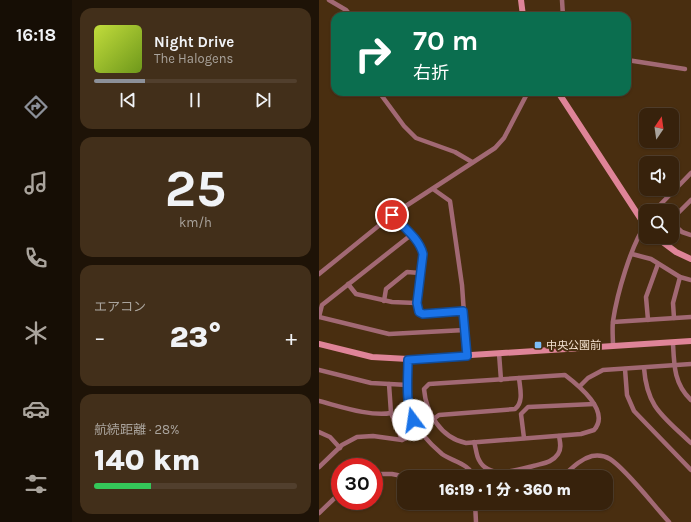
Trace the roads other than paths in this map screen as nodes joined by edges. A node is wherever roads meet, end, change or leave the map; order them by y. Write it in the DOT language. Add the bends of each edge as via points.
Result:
graph roads {
  1 [pos="329,0"];
  2 [pos="521,0"];
  3 [pos="562,0"];
  4 [pos="348,12"];
  5 [pos="522,12"];
  6 [pos="563,12"];
  7 [pos="631,61"];
  8 [pos="685,68"];
  9 [pos="382,96"];
  10 [pos="526,96"];
  11 [pos="561,96"];
  12 [pos="472,162"];
  13 [pos="691,173"];
  14 [pos="433,189"];
  15 [pos="691,200"];
  16 [pos="663,204"];
  17 [pos="679,212"];
  18 [pos="639,214"];
  19 [pos="392,215"];
  20 [pos="679,229"];
  21 [pos="639,234"];
  22 [pos="411,235"];
  23 [pos="691,235"];
  24 [pos="665,244"];
  25 [pos="632,254"];
  26 [pos="691,259"];
  27 [pos="658,264"];
  28 [pos="419,273"];
  29 [pos="319,274"];
  30 [pos="680,277"];
  31 [pos="691,280"];
  32 [pos="348,284"];
  33 [pos="384,301"];
  34 [pos="417,303"];
  35 [pos="463,311"];
  36 [pos="319,317"];
  37 [pos="691,317"];
  38 [pos="674,318"];
  39 [pos="647,320"];
  40 [pos="613,322"];
  41 [pos="465,330"];
  42 [pos="691,341"];
  43 [pos="673,343"];
  44 [pos="319,344"];
  45 [pos="613,346"];
  46 [pos="499,353"];
  47 [pos="467,356"];
  48 [pos="408,360"];
  49 [pos="691,364"];
  50 [pos="675,366"];
  51 [pos="644,368"];
  52 [pos="625,369"];
  53 [pos="319,370"];
  54 [pos="519,378"];
  55 [pos="501,380"];
  56 [pos="389,384"];
  57 [pos="408,385"];
  58 [pos="580,386"];
  59 [pos="691,400"];
  60 [pos="319,401"];
  61 [pos="594,404"];
  62 [pos="391,413"];
  63 [pos="433,418"];
  64 [pos="419,429"];
  65 [pos="319,432"];
  66 [pos="559,436"];
  67 [pos="524,438"];
  68 [pos="402,440"];
  69 [pos="474,442"];
  70 [pos="691,442"];
  71 [pos="340,448"];
  72 [pos="319,467"];
  73 [pos="470,470"];
  74 [pos="571,470"];
  75 [pos="691,470"];
  76 [pos="383,473"];
  77 [pos="397,475"];
  78 [pos="331,502"];
  79 [pos="475,510"];
  80 [pos="319,513"];
  81 [pos="476,522"];
  82 [pos="669,522"];
  1 -- 4 [label="street"];
  2 -- 5 [label="street"];
  3 -- 6 [label="street"];
  7 -- 8 [label="street"];
  9 -- 12 [label="street" via="416,138 455,152"];
  10 -- 12 [label="street" via="504,138 495,148"];
  11 -- 18 [label="street"];
  12 -- 14 [label="street"];
  13 -- 16 [label="street"];
  14 -- 19 [label="street"];
  14 -- 35 [label="street" via="450,201 462,285"];
  15 -- 17 [label="street"];
  19 -- 22 [label="street"];
  19 -- 29 [label="street"];
  20 -- 23 [label="street"];
  21 -- 25 [label="street"];
  22 -- 28 [label="street" via="419,242 423,254"];
  22 -- 32 [label="street"];
  24 -- 26 [label="street"];
  25 -- 27 [label="street" via="651,259"];
  25 -- 40 [label="street"];
  27 -- 30 [label="street"];
  27 -- 39 [label="street" via="646,297"];
  28 -- 33 [label="street" via="407,272 386,289"];
  28 -- 34 [label="street"];
  30 -- 31 [label="street"];
  30 -- 38 [label="street" via="673,303"];
  32 -- 33 [label="street" via="356,294"];
  32 -- 36 [label="street" via="322,305"];
  33 -- 34 [label="street"];
  34 -- 35 [label="street" via="417,309 423,314"];
  35 -- 41 [label="street"];
  36 -- 41 [label="street" via="389,334"];
  37 -- 38 [label="street"];
  38 -- 39 [label="street"];
  39 -- 40 [label="street"];
  40 -- 45 [label="street"];
  41 -- 47 [label="street"];
  42 -- 43 [label="street"];
  43 -- 45 [label="street"];
  43 -- 50 [label="street"];
  44 -- 48 [label="street" via="372,357"];
  45 -- 46 [label="street"];
  46 -- 47 [label="street"];
  46 -- 55 [label="street"];
  47 -- 48 [label="street"];
  48 -- 57 [label="street"];
  49 -- 50 [label="street"];
  50 -- 51 [label="street"];
  50 -- 59 [label="street" via="681,389"];
  51 -- 52 [label="street"];
  51 -- 70 [label="street" via="645,384 652,402"];
  52 -- 58 [label="street" via="603,370"];
  52 -- 75 [label="street" via="627,395 633,411"];
  53 -- 56 [label="street" via="371,383"];
  54 -- 55 [label="street"];
  54 -- 58 [label="street" via="565,375"];
  54 -- 63 [label="street" via="521,401 515,409 446,413"];
  55 -- 63 [label="street" via="429,384 424,389 425,402"];
  56 -- 57 [label="street"];
  56 -- 62 [label="street"];
  57 -- 64 [label="street" via="410,412"];
  58 -- 61 [label="street"];
  60 -- 62 [label="street" via="354,410"];
  61 -- 66 [label="street" via="598,422 594,430"];
  61 -- 67 [label="street" via="528,407 521,414"];
  62 -- 68 [label="street"];
  63 -- 64 [label="street"];
  63 -- 69 [label="street" via="449,437 457,441"];
  64 -- 68 [label="street"];
  64 -- 73 [label="street" via="434,447"];
  65 -- 71 [label="street" via="330,437"];
  66 -- 67 [label="street"];
  66 -- 69 [label="street" via="561,447 550,462 514,472 490,470 484,466 479,460"];
  67 -- 69 [label="street"];
  68 -- 71 [label="street" via="373,436 357,437"];
  71 -- 72 [label="street"];
  74 -- 82 [label="street" via="585,459 599,456 611,460"];
  76 -- 77 [label="street"];
  78 -- 80 [label="street"];
  79 -- 81 [label="street"];
}
